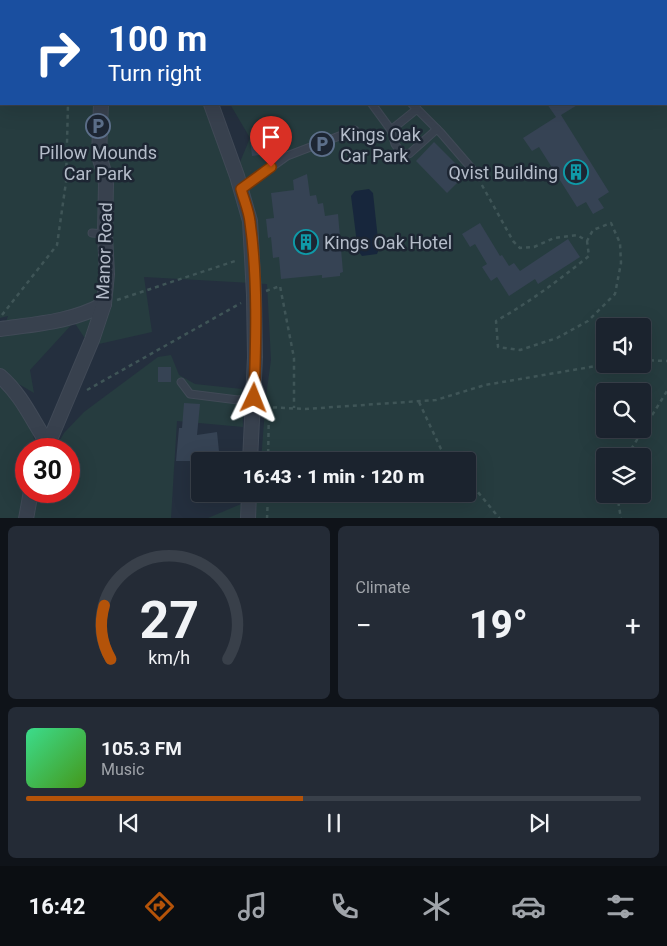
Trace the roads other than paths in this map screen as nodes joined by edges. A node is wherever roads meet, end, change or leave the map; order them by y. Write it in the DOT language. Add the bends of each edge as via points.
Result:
graph roads {
  1 [pos="101,105"];
  2 [pos="211,105"];
  3 [pos="373,105"];
  4 [pos="415,106"];
  5 [pos="438,129"];
  6 [pos="355,130"];
  7 [pos="391,130"];
  8 [pos="473,170"];
  9 [pos="241,189"];
  10 [pos="104,304"];
  11 [pos="0,329"];
  12 [pos="0,376"];
  13 [pos="181,382"];
  14 [pos="254,398"];
  15 [pos="42,438"];
  16 [pos="50,438"];
  17 [pos="251,452"];
  18 [pos="249,502"];
  19 [pos="29,503"];
  20 [pos="26,518"];
  21 [pos="248,518"];
  1 -- 10 [label="street, Manor Road" via="99,156 106,184 99,233 107,274"];
  2 -- 9 [label="street"];
  3 -- 7 [label="lane"];
  4 -- 5 [label="lane"];
  4 -- 7 [label="lane"];
  5 -- 7 [label="lane" via="409,154 401,153 394,144"];
  5 -- 8 [label="lane"];
  6 -- 9 [label="lane" via="287,156"];
  9 -- 14 [label="street" via="250,221"];
  10 -- 11 [label="street" via="64,320"];
  10 -- 16 [label="street, Manor Road"];
  12 -- 15 [label="street" via="22,399"];
  13 -- 14 [label="lane" via="190,394 238,400"];
  14 -- 17 [label="street"];
  18 -- 21 [label="street"];
  19 -- 20 [label="street"];
}
